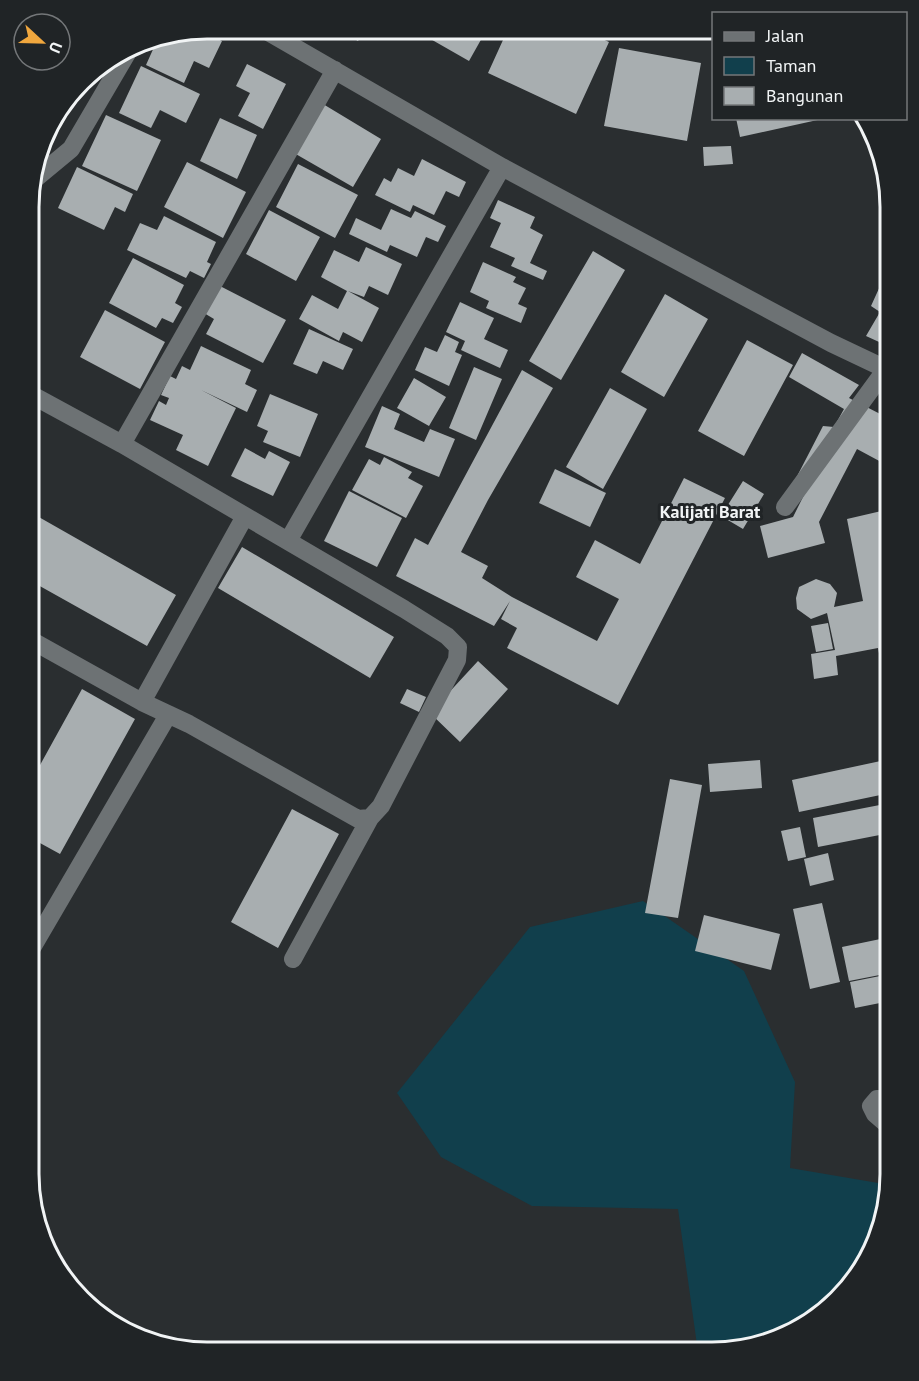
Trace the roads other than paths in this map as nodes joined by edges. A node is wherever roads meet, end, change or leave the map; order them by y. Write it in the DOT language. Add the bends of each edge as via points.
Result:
graph roads {
  1 [pos="281,39"];
  2 [pos="122,63"];
  3 [pos="335,70"];
  4 [pos="502,167"];
  5 [pos="43,173"];
  6 [pos="880,366"];
  7 [pos="880,381"];
  8 [pos="39,399"];
  9 [pos="122,444"];
  10 [pos="785,507"];
  11 [pos="245,516"];
  12 [pos="288,541"];
  13 [pos="39,645"];
  14 [pos="142,702"];
  15 [pos="168,715"];
  16 [pos="370,818"];
  17 [pos="39,936"];
  18 [pos="293,959"];
  19 [pos="880,1100"];
  20 [pos="880,1118"];
  1 -- 3 [label="street"];
  2 -- 5 [label="street" via="79,139"];
  3 -- 4 [label="street"];
  3 -- 9 [label="street"];
  4 -- 6 [label="street"];
  4 -- 12 [label="street"];
  7 -- 10 [label="street"];
  8 -- 9 [label="street"];
  9 -- 11 [label="street"];
  11 -- 12 [label="street"];
  11 -- 14 [label="street"];
  12 -- 16 [label="street" via="404,609 458,647 457,660 381,806"];
  13 -- 14 [label="street"];
  14 -- 15 [label="street"];
  15 -- 16 [label="street" via="358,819"];
  15 -- 17 [label="street"];
  16 -- 18 [label="street"];
  19 -- 20 [label="street" via="871,1106"];
}
